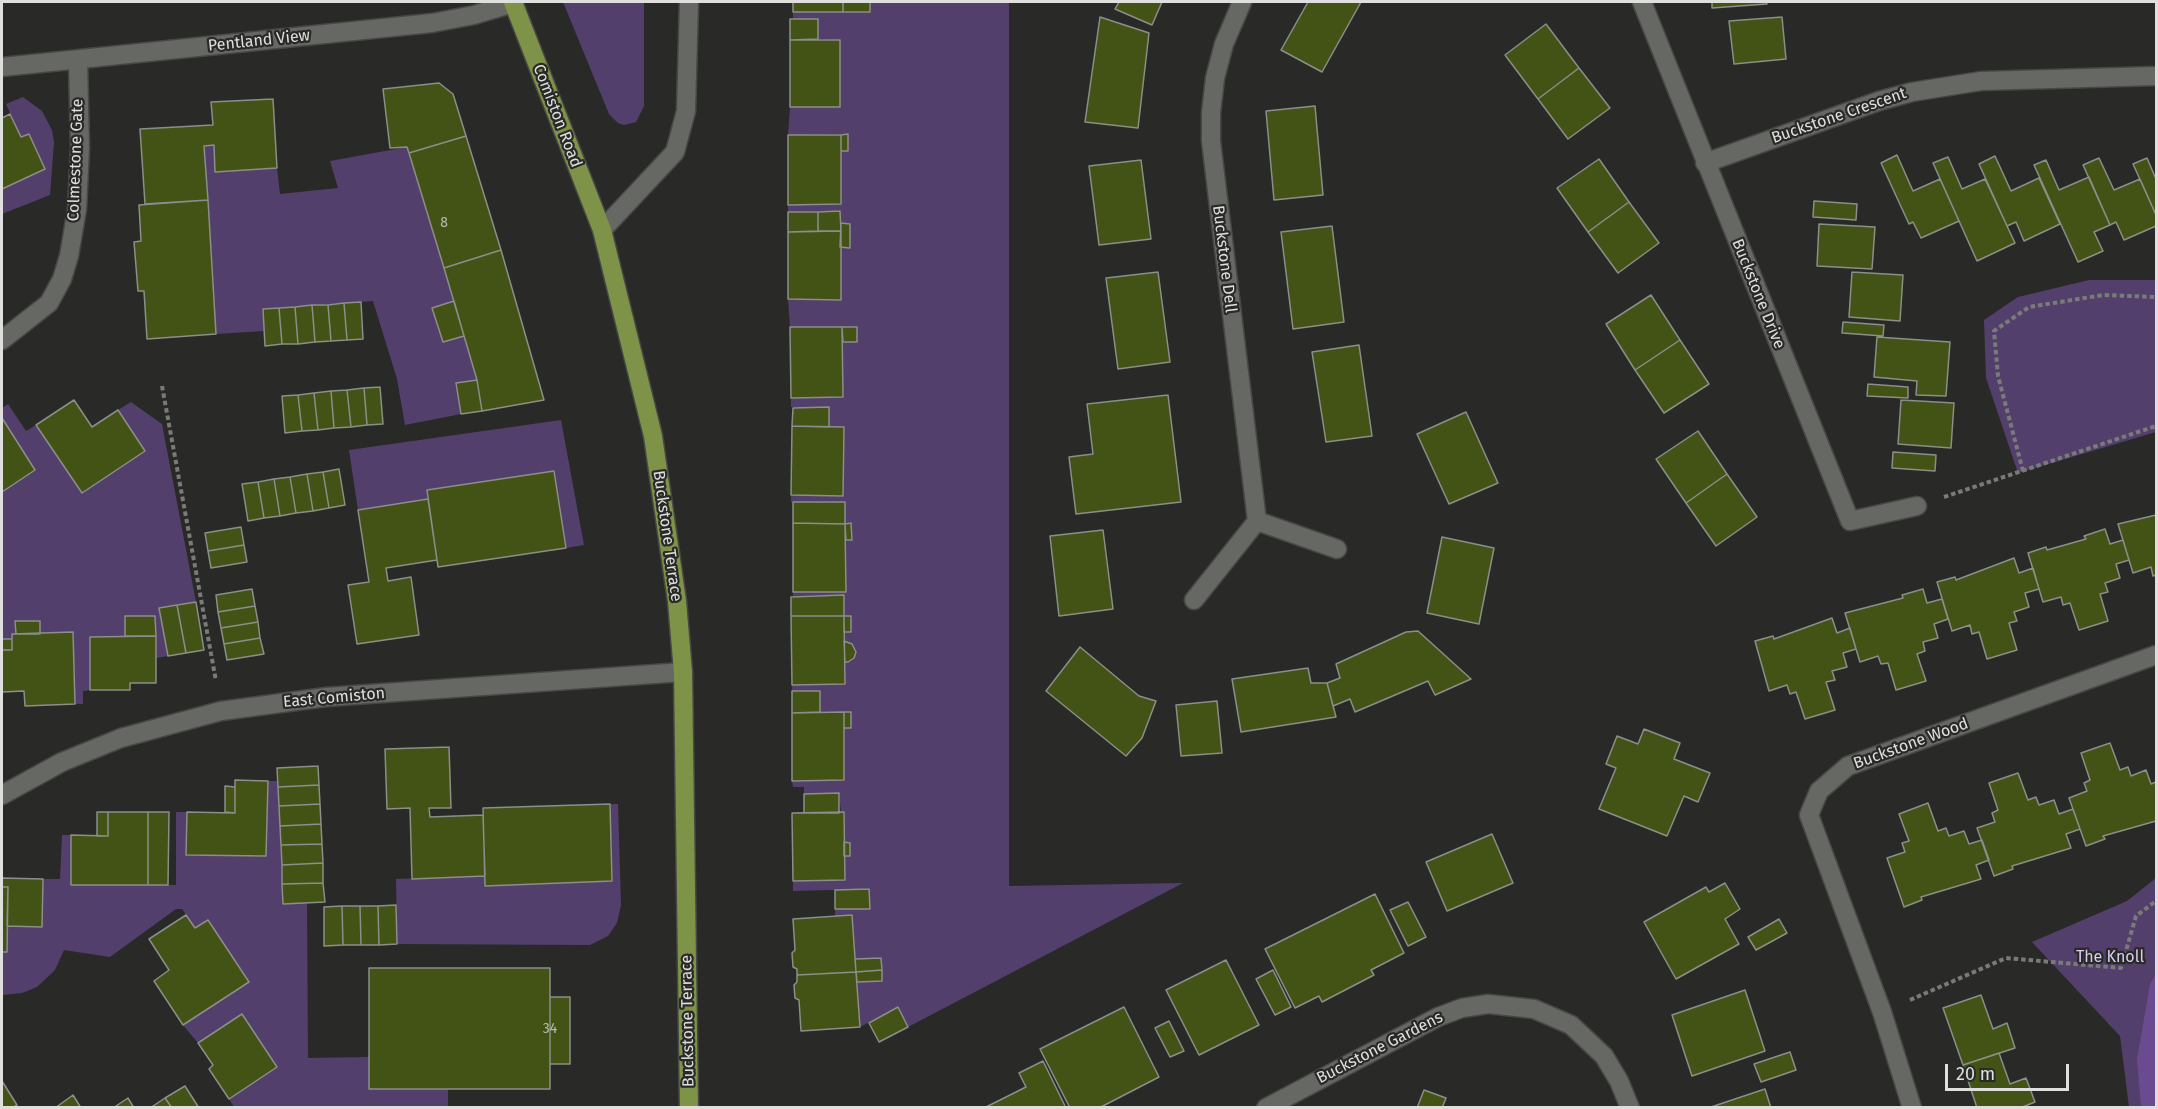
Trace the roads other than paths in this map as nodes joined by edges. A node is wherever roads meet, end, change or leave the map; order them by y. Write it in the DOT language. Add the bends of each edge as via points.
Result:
graph roads {
  1 [pos="513,2"];
  2 [pos="689,2"];
  3 [pos="1242,2"];
  4 [pos="1642,2"];
  5 [pos="78,60"];
  6 [pos="2,67"];
  7 [pos="2157,76"];
  8 [pos="1705,163"];
  9 [pos="602,230"];
  10 [pos="2,340"];
  11 [pos="1917,506"];
  12 [pos="1257,521"];
  13 [pos="1337,549"];
  14 [pos="1194,600"];
  15 [pos="2157,655"];
  16 [pos="683,672"];
  17 [pos="2,795"];
  18 [pos="689,1107"];
  19 [pos="1266,1107"];
  20 [pos="1630,1107"];
  21 [pos="1912,1107"];
  1 -- 5 [label="street, Pentland View" via="432,23"];
  1 -- 9 [label="main road, Comiston Road"];
  2 -- 9 [label="street" via="686,111 675,152"];
  3 -- 12 [label="street, Buckstone Dell" via="1215,78 1211,141"];
  4 -- 8 [label="street, Buckstone Drive"];
  5 -- 6 [label="street, Pentland View"];
  5 -- 10 [label="street, Colmestone Gate" via="80,148 77,209 69,256 49,303"];
  7 -- 8 [label="street, Buckstone Crescent" via="1981,81 1912,92"];
  8 -- 11 [label="street, Buckstone Drive" via="1850,521"];
  9 -- 16 [label="main road, Buckstone Terrace" via="653,436 677,601"];
  12 -- 13 [label="street"];
  12 -- 14 [label="street"];
  15 -- 21 [label="street, Buckstone Wood" via="1848,766 1819,791 1809,815 1882,1012"];
  16 -- 17 [label="street, East Comiston" via="326,698 221,711 122,738 62,762"];
  16 -- 18 [label="main road, Buckstone Terrace"];
  19 -- 20 [label="street, Buckstone Gardens" via="1438,1017 1488,1004 1534,1009 1571,1025 1604,1056"];
}
